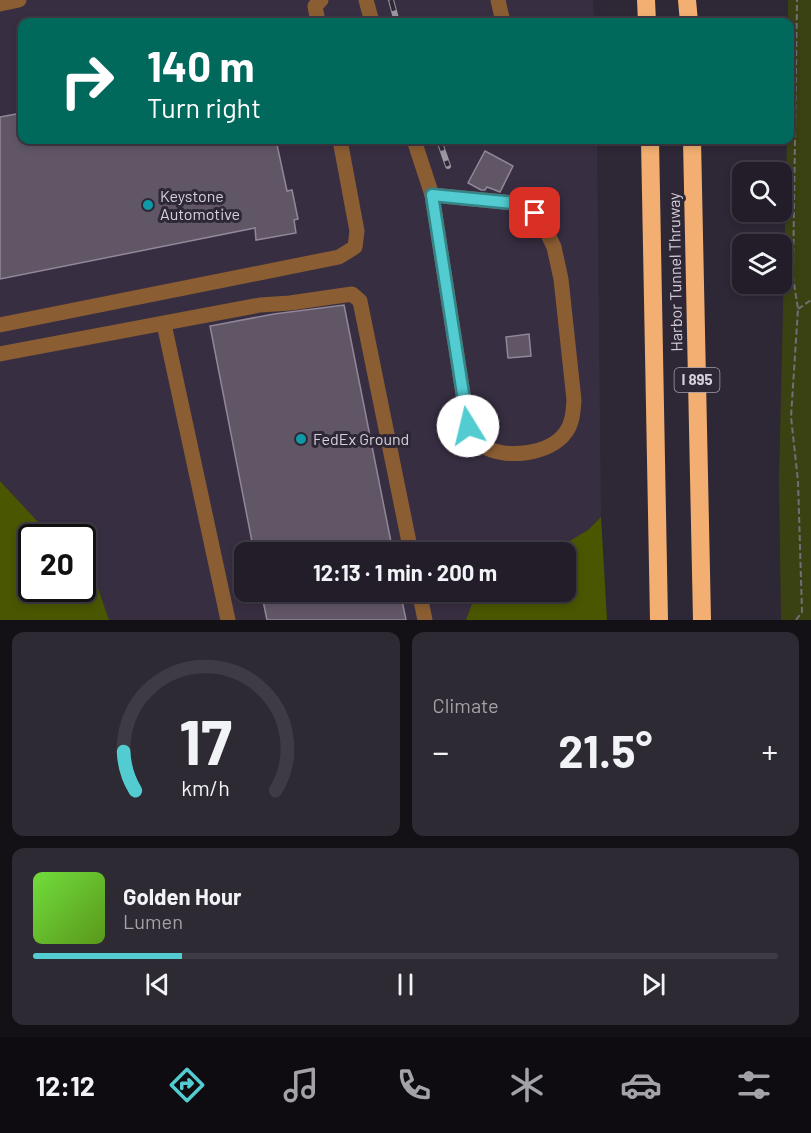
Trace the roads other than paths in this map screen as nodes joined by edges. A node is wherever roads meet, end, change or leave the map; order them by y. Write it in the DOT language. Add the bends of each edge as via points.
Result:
graph roads {
  1 [pos="19,0"];
  2 [pos="321,0"];
  3 [pos="366,0"];
  4 [pos="498,0"];
  5 [pos="646,0"];
  6 [pos="687,0"];
  7 [pos="0,4"];
  8 [pos="317,18"];
  9 [pos="371,18"];
  10 [pos="502,18"];
  11 [pos="647,18"];
  12 [pos="689,18"];
  13 [pos="341,144"];
  14 [pos="415,144"];
  15 [pos="650,144"];
  16 [pos="692,144"];
  17 [pos="432,195"];
  18 [pos="164,324"];
  19 [pos="0,325"];
  20 [pos="0,354"];
  21 [pos="409,542"];
  22 [pos="421,602"];
  23 [pos="228,620"];
  24 [pos="425,620"];
  25 [pos="659,620"];
  26 [pos="702,620"];
  1 -- 7 [label="lane"];
  2 -- 8 [label="lane" via="315,6"];
  3 -- 9 [label="lane"];
  4 -- 10 [label="lane"];
  5 -- 11 [label="highway"];
  6 -- 12 [label="highway"];
  13 -- 19 [label="lane" via="357,231 355,247 339,257"];
  14 -- 17 [label="lane"];
  15 -- 25 [label="highway, Harbor Tunnel Thruway / I 895"];
  16 -- 26 [label="highway, Harbor Tunnel Thruway / I 895"];
  17 -- 17 [label="lane" via="468,426 473,437 489,449 534,453 546,448 566,432 574,400 554,247 543,224 524,204"];
  18 -- 20 [label="lane"];
  18 -- 21 [label="lane" via="260,305 344,294 356,296"];
  18 -- 23 [label="lane"];
  22 -- 24 [label="lane"];
}
